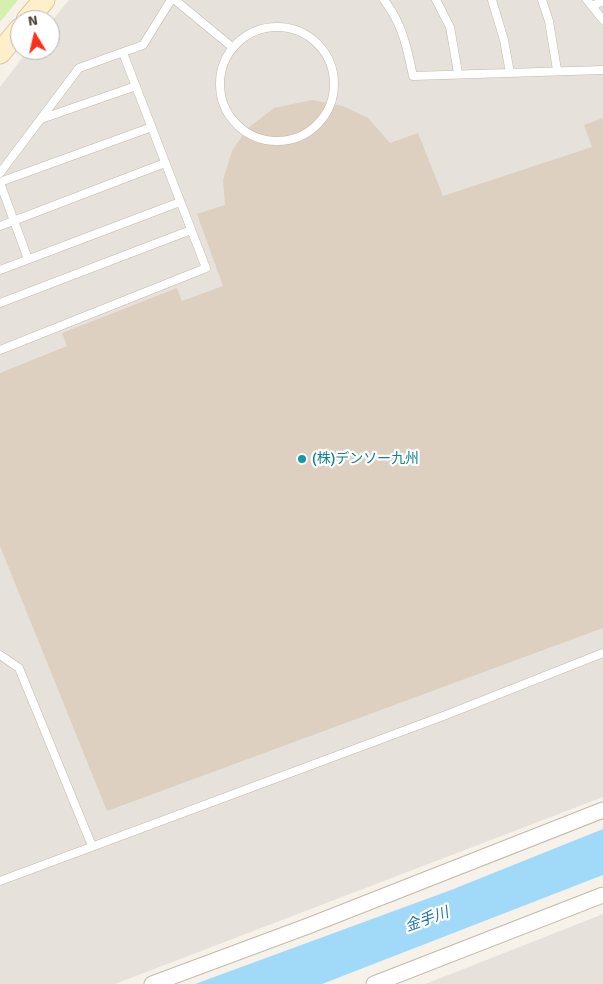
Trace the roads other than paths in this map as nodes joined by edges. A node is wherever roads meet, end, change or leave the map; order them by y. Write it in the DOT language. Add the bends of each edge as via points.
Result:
graph roads {
  1 [pos="44,0"];
  2 [pos="171,0"];
  3 [pos="175,0"];
  4 [pos="384,0"];
  5 [pos="436,0"];
  6 [pos="492,0"];
  7 [pos="542,0"];
  8 [pos="603,1"];
  9 [pos="589,3"];
  10 [pos="36,10"];
  11 [pos="603,20"];
  12 [pos="10,41"];
  13 [pos="232,47"];
  14 [pos="123,52"];
  15 [pos="0,53"];
  16 [pos="556,70"];
  17 [pos="603,70"];
  18 [pos="458,73"];
  19 [pos="510,73"];
  20 [pos="136,86"];
  21 [pos="40,120"];
  22 [pos="152,127"];
  23 [pos="165,163"];
  24 [pos="0,173"];
  25 [pos="0,182"];
  26 [pos="180,202"];
  27 [pos="14,221"];
  28 [pos="0,226"];
  29 [pos="191,230"];
  30 [pos="28,260"];
  31 [pos="0,270"];
  32 [pos="0,304"];
  33 [pos="0,350"];
  34 [pos="603,653"];
  35 [pos="0,655"];
  36 [pos="603,810"];
  37 [pos="92,846"];
  38 [pos="0,881"];
  39 [pos="603,894"];
  40 [pos="408,978"];
  41 [pos="152,984"];
  42 [pos="374,984"];
  1 -- 10 [label="street"];
  2 -- 14 [label="lane" via="142,45"];
  3 -- 13 [label="lane"];
  4 -- 18 [label="lane" via="398,20 413,76"];
  5 -- 18 [label="lane" via="450,27"];
  6 -- 19 [label="lane"];
  7 -- 16 [label="lane" via="551,30"];
  8 -- 9 [label="lane"];
  9 -- 11 [label="lane"];
  12 -- 15 [label="street"];
  13 -- 13 [label="lane" via="250,32 271,26 294,28 314,39 329,56 335,78 333,100 322,120 305,135 283,141 260,139 240,128 226,111 219,89 221,67"];
  14 -- 20 [label="lane"];
  14 -- 21 [label="lane" via="79,68"];
  16 -- 17 [label="lane"];
  16 -- 19 [label="lane"];
  18 -- 19 [label="lane"];
  20 -- 21 [label="lane"];
  20 -- 22 [label="lane"];
  21 -- 24 [label="lane"];
  22 -- 23 [label="lane"];
  22 -- 25 [label="lane"];
  23 -- 26 [label="lane"];
  23 -- 27 [label="lane"];
  25 -- 27 [label="lane"];
  26 -- 29 [label="lane"];
  26 -- 30 [label="lane"];
  27 -- 28 [label="lane"];
  27 -- 30 [label="lane"];
  29 -- 32 [label="lane"];
  29 -- 33 [label="lane" via="206,268"];
  30 -- 31 [label="lane"];
  34 -- 37 [label="lane" via="446,715"];
  35 -- 37 [label="lane" via="18,668"];
  36 -- 41 [label="street"];
  37 -- 38 [label="lane"];
  39 -- 40 [label="street"];
  40 -- 42 [label="street"];
}
